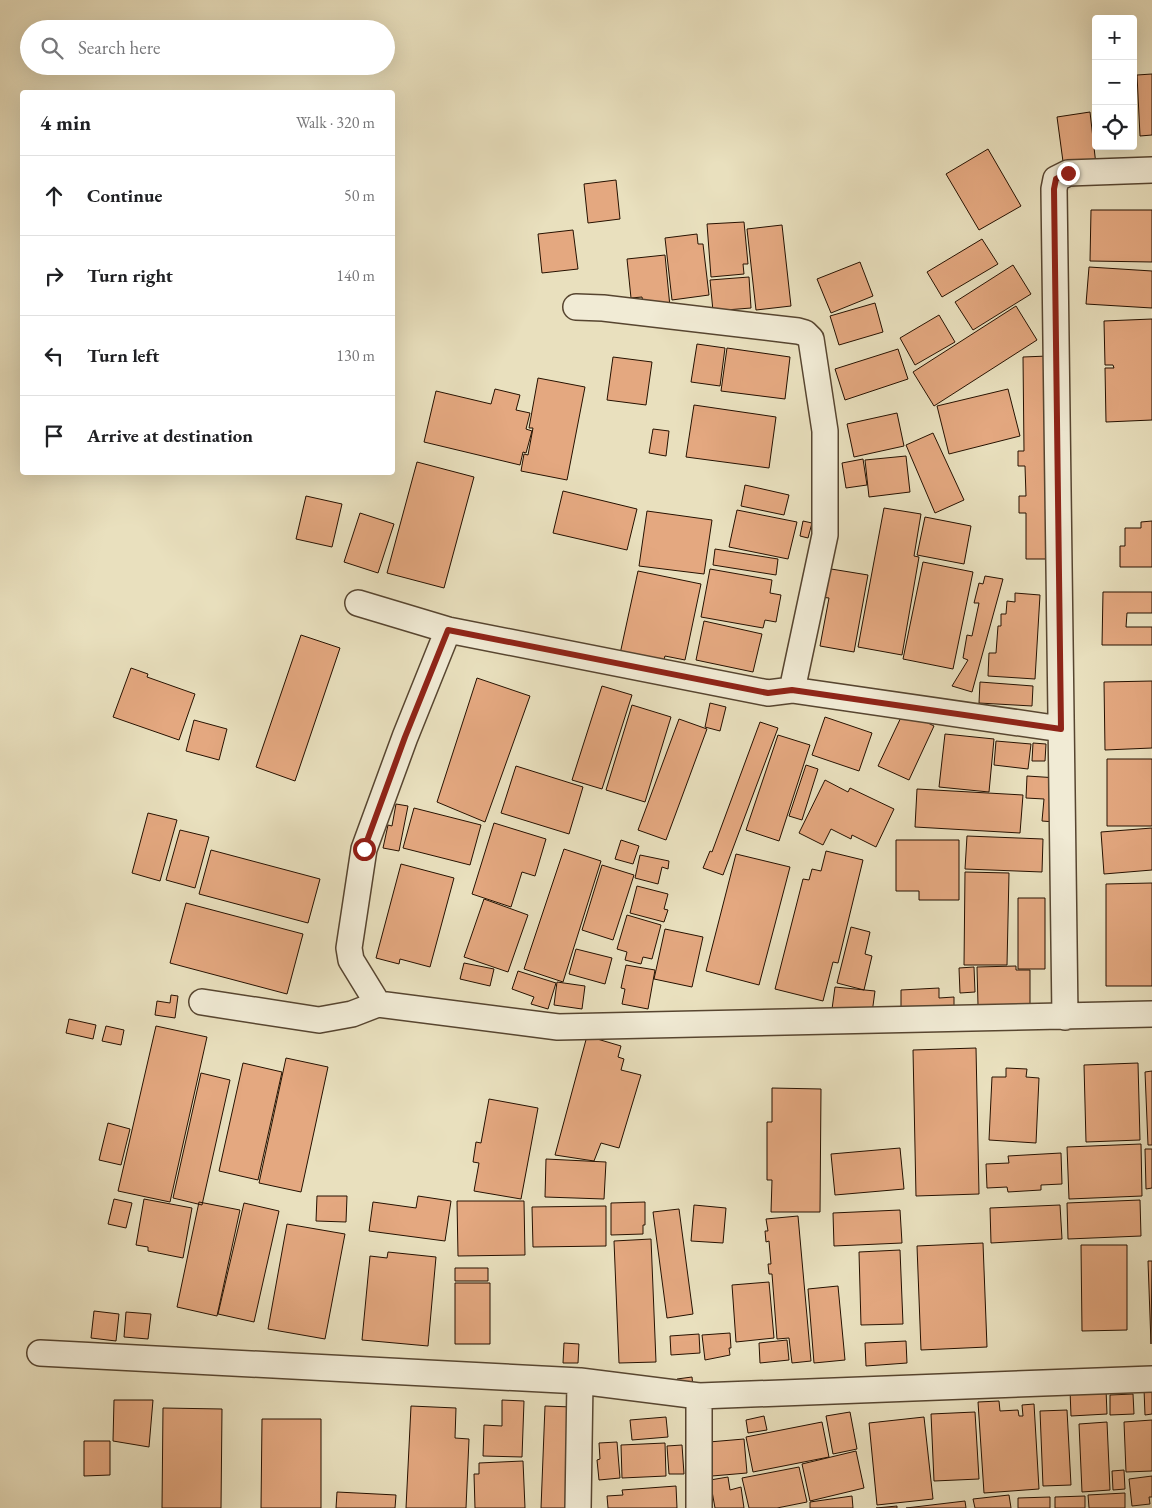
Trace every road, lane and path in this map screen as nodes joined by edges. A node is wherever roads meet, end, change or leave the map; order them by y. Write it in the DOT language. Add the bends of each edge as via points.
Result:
graph roads {
  1 [pos="1152,170"];
  2 [pos="576,307"];
  3 [pos="358,603"];
  4 [pos="448,630"];
  5 [pos="792,690"];
  6 [pos="1061,729"];
  7 [pos="202,1002"];
  8 [pos="378,1004"];
  9 [pos="1152,1014"];
  10 [pos="1066,1017"];
  11 [pos="40,1353"];
  12 [pos="1152,1379"];
  13 [pos="580,1381"];
  14 [pos="699,1396"];
  15 [pos="578,1508"];
  16 [pos="699,1508"];
  1 -- 6 [label="street" via="1068,173 1056,179 1054,189"];
  2 -- 5 [label="street" via="798,331 811,339 825,431 825,535"];
  3 -- 4 [label="street"];
  4 -- 5 [label="street" via="768,693"];
  4 -- 8 [label="street" via="364,849 349,948 351,960"];
  5 -- 6 [label="street"];
  6 -- 10 [label="street"];
  7 -- 8 [label="street" via="319,1020 352,1014"];
  8 -- 10 [label="street" via="558,1027"];
  9 -- 10 [label="street"];
  11 -- 13 [label="street"];
  12 -- 14 [label="street"];
  13 -- 14 [label="street"];
  13 -- 15 [label="street"];
  14 -- 16 [label="street"];
}
